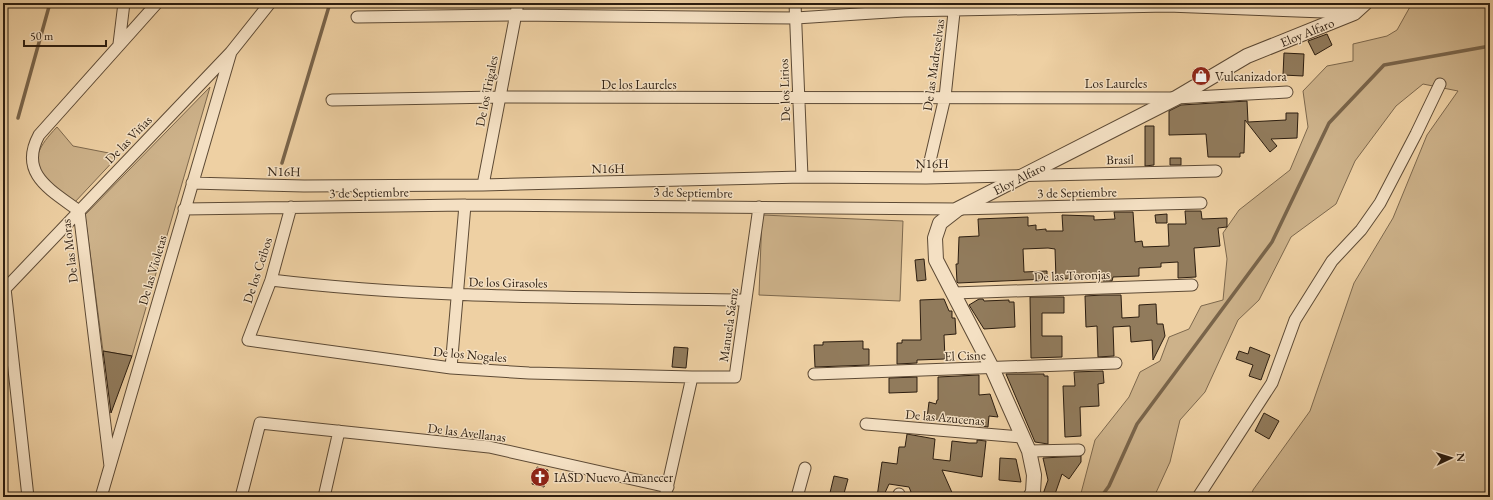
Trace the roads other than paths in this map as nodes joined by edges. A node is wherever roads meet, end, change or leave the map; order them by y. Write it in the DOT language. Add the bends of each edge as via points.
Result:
graph roads {
  1 [pos="124,3"];
  2 [pos="157,3"];
  3 [pos="270,3"];
  4 [pos="518,3"];
  5 [pos="795,3"];
  6 [pos="1365,3"];
  7 [pos="1168,4"];
  8 [pos="955,6"];
  9 [pos="1354,13"];
  10 [pos="516,15"];
  11 [pos="357,17"];
  12 [pos="796,18"];
  13 [pos="119,44"];
  14 [pos="231,52"];
  15 [pos="1440,84"];
  16 [pos="1286,92"];
  17 [pos="498,97"];
  18 [pos="945,97"];
  19 [pos="799,98"];
  20 [pos="1176,98"];
  21 [pos="332,100"];
  22 [pos="1216,171"];
  23 [pos="1024,175"];
  24 [pos="802,177"];
  25 [pos="926,178"];
  26 [pos="192,183"];
  27 [pos="483,185"];
  28 [pos="1202,203"];
  29 [pos="465,205"];
  30 [pos="291,207"];
  31 [pos="759,207"];
  32 [pos="184,209"];
  33 [pos="958,209"];
  34 [pos="79,211"];
  35 [pos="271,280"];
  36 [pos="1192,285"];
  37 [pos="4,290"];
  38 [pos="954,293"];
  39 [pos="457,295"];
  40 [pos="746,300"];
  41 [pos="248,340"];
  42 [pos="1116,363"];
  43 [pos="451,368"];
  44 [pos="992,368"];
  45 [pos="814,374"];
  46 [pos="692,377"];
  47 [pos="866,424"];
  48 [pos="339,431"];
  49 [pos="1022,438"];
  50 [pos="1080,450"];
  51 [pos="1029,451"];
  52 [pos="110,466"];
  53 [pos="805,468"];
  54 [pos="667,492"];
  55 [pos="28,497"];
  56 [pos="101,497"];
  57 [pos="241,497"];
  58 [pos="324,497"];
  59 [pos="797,497"];
  60 [pos="1030,497"];
  61 [pos="1198,497"];
  1 -- 13 [label="street"];
  2 -- 13 [label="street, De las Moras"];
  3 -- 14 [label="street, De las Viñas"];
  4 -- 10 [label="street, De los Trigales"];
  5 -- 12 [label="street, De los Lirios"];
  6 -- 9 [label="street, Eloy Alfaro"];
  7 -- 8 [label="street"];
  7 -- 9 [label="street"];
  8 -- 12 [label="street"];
  8 -- 18 [label="street, De las Madreselvas"];
  9 -- 20 [label="street, Eloy Alfaro" via="1247,56"];
  10 -- 11 [label="street"];
  10 -- 12 [label="street"];
  10 -- 17 [label="street, De los Trigales"];
  12 -- 19 [label="street, De los Lirios"];
  13 -- 34 [label="street, De las Moras" via="39,135 33,146 32,160 39,180"];
  14 -- 26 [label="street, De las Violetas"];
  14 -- 34 [label="street, De las Viñas"];
  15 -- 61 [label="street" via="1380,203 1361,230 1328,267 1295,320 1272,383"];
  16 -- 20 [label="street, Los Laureles"];
  17 -- 19 [label="street, De los Laureles"];
  17 -- 21 [label="street, De los Laureles"];
  17 -- 27 [label="street, De los Trigales"];
  18 -- 19 [label="street, De los Laureles"];
  18 -- 20 [label="street, Los Laureles"];
  18 -- 25 [label="street, De las Madreselvas"];
  19 -- 24 [label="street, De los Lirios"];
  20 -- 23 [label="street, Eloy Alfaro"];
  22 -- 23 [label="street, Brasil"];
  23 -- 25 [label="street, N16H"];
  23 -- 33 [label="street, Eloy Alfaro"];
  24 -- 25 [label="street, N16H"];
  24 -- 27 [label="street, N16H"];
  26 -- 27 [label="street, N16H" via="304,186"];
  26 -- 32 [label="street, De las Violetas"];
  28 -- 33 [label="street, 3 de Septiembre"];
  29 -- 30 [label="street, 3 de Septiembre"];
  29 -- 31 [label="street, 3 de Septiembre"];
  29 -- 39 [label="street"];
  30 -- 32 [label="street, 3 de Septiembre"];
  30 -- 35 [label="street, De los Ceibos"];
  31 -- 33 [label="street, 3 de Septiembre"];
  31 -- 40 [label="street, Manuela Sáenz"];
  32 -- 52 [label="street, De las Violetas"];
  33 -- 38 [label="street, Eloy Alfaro" via="940,223 935,238 936,260"];
  34 -- 37 [label="street, De las Viñas"];
  34 -- 52 [label="street, De las Moras"];
  35 -- 39 [label="street, De los Girasoles" via="335,288"];
  35 -- 41 [label="street, De los Ceibos"];
  36 -- 38 [label="street, De las Toronjas"];
  37 -- 55 [label="street"];
  38 -- 44 [label="street, Eloy Alfaro"];
  39 -- 40 [label="street, De los Girasoles"];
  39 -- 43 [label="street"];
  40 -- 46 [label="street, Manuela Sáenz" via="735,378"];
  41 -- 43 [label="street, De los Nogales"];
  42 -- 44 [label="street, El Cisne"];
  43 -- 46 [label="street, De los Nogales" via="529,373"];
  44 -- 45 [label="street, El Cisne"];
  44 -- 49 [label="street, Eloy Alfaro"];
  46 -- 54 [label="street"];
  47 -- 49 [label="street, De las Azucenas"];
  48 -- 54 [label="street, De las Avellanas" via="489,447"];
  48 -- 57 [label="street, De las Avellanas" via="260,423"];
  48 -- 58 [label="street"];
  49 -- 51 [label="street, Eloy Alfaro"];
  50 -- 51 [label="street"];
  51 -- 60 [label="street, Eloy Alfaro" via="1034,475 1033,492"];
  52 -- 56 [label="street, De las Violetas"];
  53 -- 59 [label="street"];
}
